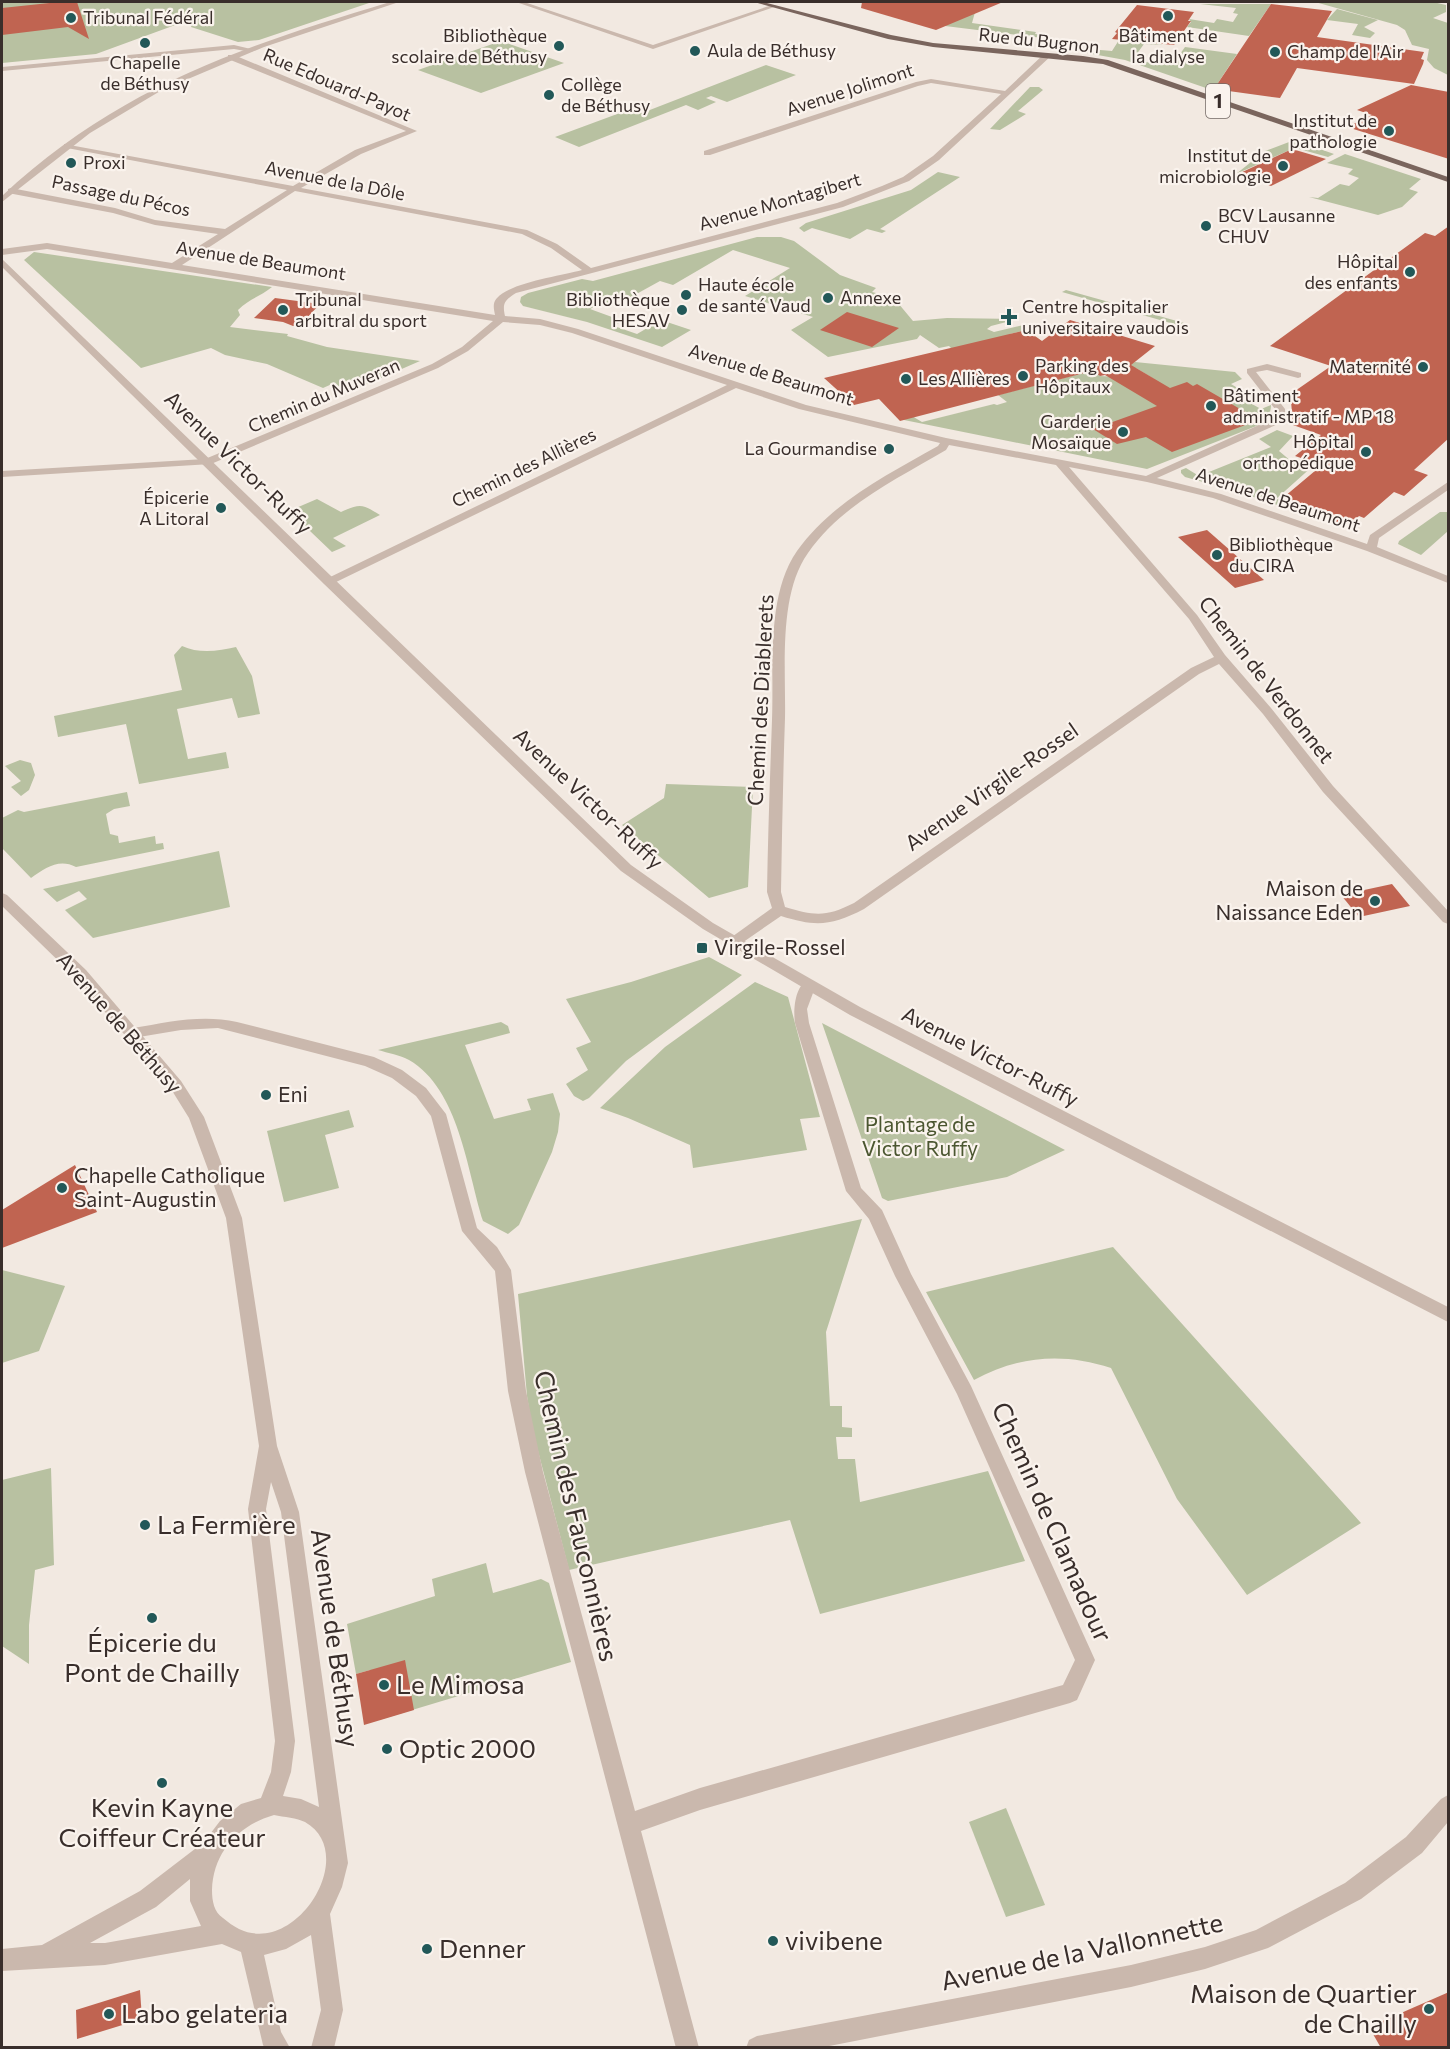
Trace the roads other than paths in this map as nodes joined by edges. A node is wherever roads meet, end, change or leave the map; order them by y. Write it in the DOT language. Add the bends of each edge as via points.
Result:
graph roads {
  1 [pos="396,2"];
  2 [pos="519,2"];
  3 [pos="757,2"];
  4 [pos="774,6"];
  5 [pos="251,50"];
  6 [pos="1048,55"];
  7 [pos="231,57"];
  8 [pos="2,69"];
  9 [pos="1006,93"];
  10 [pos="67,146"];
  11 [pos="707,153"];
  12 [pos="1449,180"];
  13 [pos="292,189"];
  14 [pos="11,191"];
  15 [pos="2,200"];
  16 [pos="225,232"];
  17 [pos="2,252"];
  18 [pos="2,261"];
  19 [pos="174,266"];
  20 [pos="588,270"];
  21 [pos="501,319"];
  22 [pos="1298,375"];
  23 [pos="734,385"];
  24 [pos="946,441"];
  25 [pos="1058,461"];
  26 [pos="207,462"];
  27 [pos="2,474"];
  28 [pos="1147,478"];
  29 [pos="1449,485"];
  30 [pos="1371,549"];
  31 [pos="1449,580"];
  32 [pos="328,582"];
  33 [pos="1221,657"];
  34 [pos="2,898"];
  35 [pos="779,910"];
  36 [pos="1449,919"];
  37 [pos="734,942"];
  38 [pos="809,985"];
  39 [pos="133,1033"];
  40 [pos="1449,1315"];
  41 [pos="268,1446"];
  42 [pos="268,1805"];
  43 [pos="1449,1806"];
  44 [pos="629,1824"];
  45 [pos="333,1840"];
  46 [pos="210,1850"];
  47 [pos="319,1912"];
  48 [pos="221,1934"];
  49 [pos="251,1945"];
  50 [pos="45,1956"];
  51 [pos="2,1960"];
  52 [pos="279,2048"];
  53 [pos="322,2048"];
  54 [pos="688,2048"];
  55 [pos="757,2048"];
  1 -- 5 [label="street"];
  2 -- 4 [label="street" via="653,47"];
  3 -- 4 [label="main road, Rue du Bugnon / 1"];
  4 -- 6 [label="main road, Rue du Bugnon / 1" via="919,43"];
  5 -- 7 [label="street"];
  5 -- 8 [label="street" via="234,46"];
  6 -- 9 [label="street, Avenue Montagibert"];
  6 -- 12 [label="main road, Rue du Bugnon / 1" via="1116,65"];
  7 -- 10 [label="street" via="154,91"];
  7 -- 13 [label="street, Rue Edouard-Payot" via="413,131 358,152"];
  9 -- 11 [label="street, Avenue Jolimont" via="931,81 916,84"];
  9 -- 20 [label="street, Avenue Montagibert" via="936,158 885,188 840,205"];
  10 -- 13 [label="street, Avenue de la Dôle"];
  10 -- 14 [label="street"];
  13 -- 16 [label="street, Passage du Pécos"];
  13 -- 20 [label="street, Avenue de la Dôle" via="524,232 554,246"];
  14 -- 15 [label="street"];
  14 -- 16 [label="street, Passage du Pécos" via="171,226"];
  16 -- 19 [label="street, Passage du Pécos"];
  17 -- 19 [label="street, Avenue de Beaumont" via="47,246"];
  18 -- 26 [label="street, Avenue Victor-Ruffy"];
  19 -- 21 [label="street, Avenue de Beaumont"];
  20 -- 21 [label="street, Avenue Montagibert" via="513,291 500,300"];
  21 -- 23 [label="street, Avenue de Beaumont" via="575,330"];
  21 -- 26 [label="street, Chemin du Muveran" via="465,349 435,366"];
  22 -- 28 [label="street" via="1267,367 1250,371 1280,409 1274,422"];
  23 -- 24 [label="street, Avenue de Beaumont" via="803,407"];
  23 -- 32 [label="street, Chemin des Allières"];
  24 -- 25 [label="street, Avenue de Beaumont"];
  24 -- 35 [label="street, Chemin des Diablerets" via="942,448 826,523 790,574 781,647 774,892"];
  25 -- 28 [label="street, Avenue de Beaumont"];
  25 -- 33 [label="street, Chemin de Verdonnet" via="1193,617"];
  26 -- 27 [label="street, Chemin du Muveran"];
  26 -- 32 [label="street, Avenue Victor-Ruffy"];
  28 -- 30 [label="street, Avenue de Beaumont" via="1217,495"];
  29 -- 30 [label="street" via="1374,537"];
  30 -- 31 [label="street, Avenue de Beaumont"];
  32 -- 37 [label="street, Avenue Victor-Ruffy" via="626,868"];
  33 -- 35 [label="street, Avenue Virgile-Rossel" via="1195,671 859,906 833,920 803,918"];
  33 -- 36 [label="street, Chemin de Verdonnet" via="1328,789"];
  34 -- 39 [label="street, Avenue de Béthusy" via="81,974"];
  35 -- 37 [label="street"];
  37 -- 38 [label="street, Avenue Victor-Ruffy"];
  38 -- 40 [label="street, Avenue Victor-Ruffy"];
  38 -- 44 [label="street, Chemin de Clamadour" via="800,1009 802,1023 854,1191 876,1215 903,1276 965,1391 1085,1660 1070,1693 700,1799"];
  39 -- 41 [label="street, Avenue de Béthusy" via="176,1085 196,1117 234,1218"];
  39 -- 44 [label="street, Chemin des Fauconnières" via="218,1023 369,1061 422,1092 438,1114 470,1231 503,1270 517,1391 534,1472"];
  41 -- 42 [label="street, Avenue de Béthusy" via="258,1509 285,1741 281,1772"];
  41 -- 45 [label="street, Avenue de Béthusy" via="288,1502"];
  42 -- 45 [label="street" via="291,1805 316,1816"];
  42 -- 46 [label="street" via="241,1816 222,1831"];
  43 -- 55 [label="street, Avenue de la Vallonnette" via="1414,1845 1353,1891 1260,1940 1131,1976"];
  44 -- 54 [label="street, Chemin des Fauconnières"];
  45 -- 47 [label="street, Avenue de Béthusy" via="337,1863 333,1888"];
  46 -- 48 [label="street" via="201,1875 202,1903"];
  46 -- 50 [label="street" via="148,1899"];
  47 -- 49 [label="street, Avenue de Béthusy" via="300,1931 274,1943"];
  47 -- 53 [label="street" via="332,2010"];
  48 -- 49 [label="street, Avenue de Béthusy"];
  48 -- 50 [label="street" via="105,1954"];
  49 -- 52 [label="street" via="271,2037"];
  50 -- 51 [label="street"];
}
